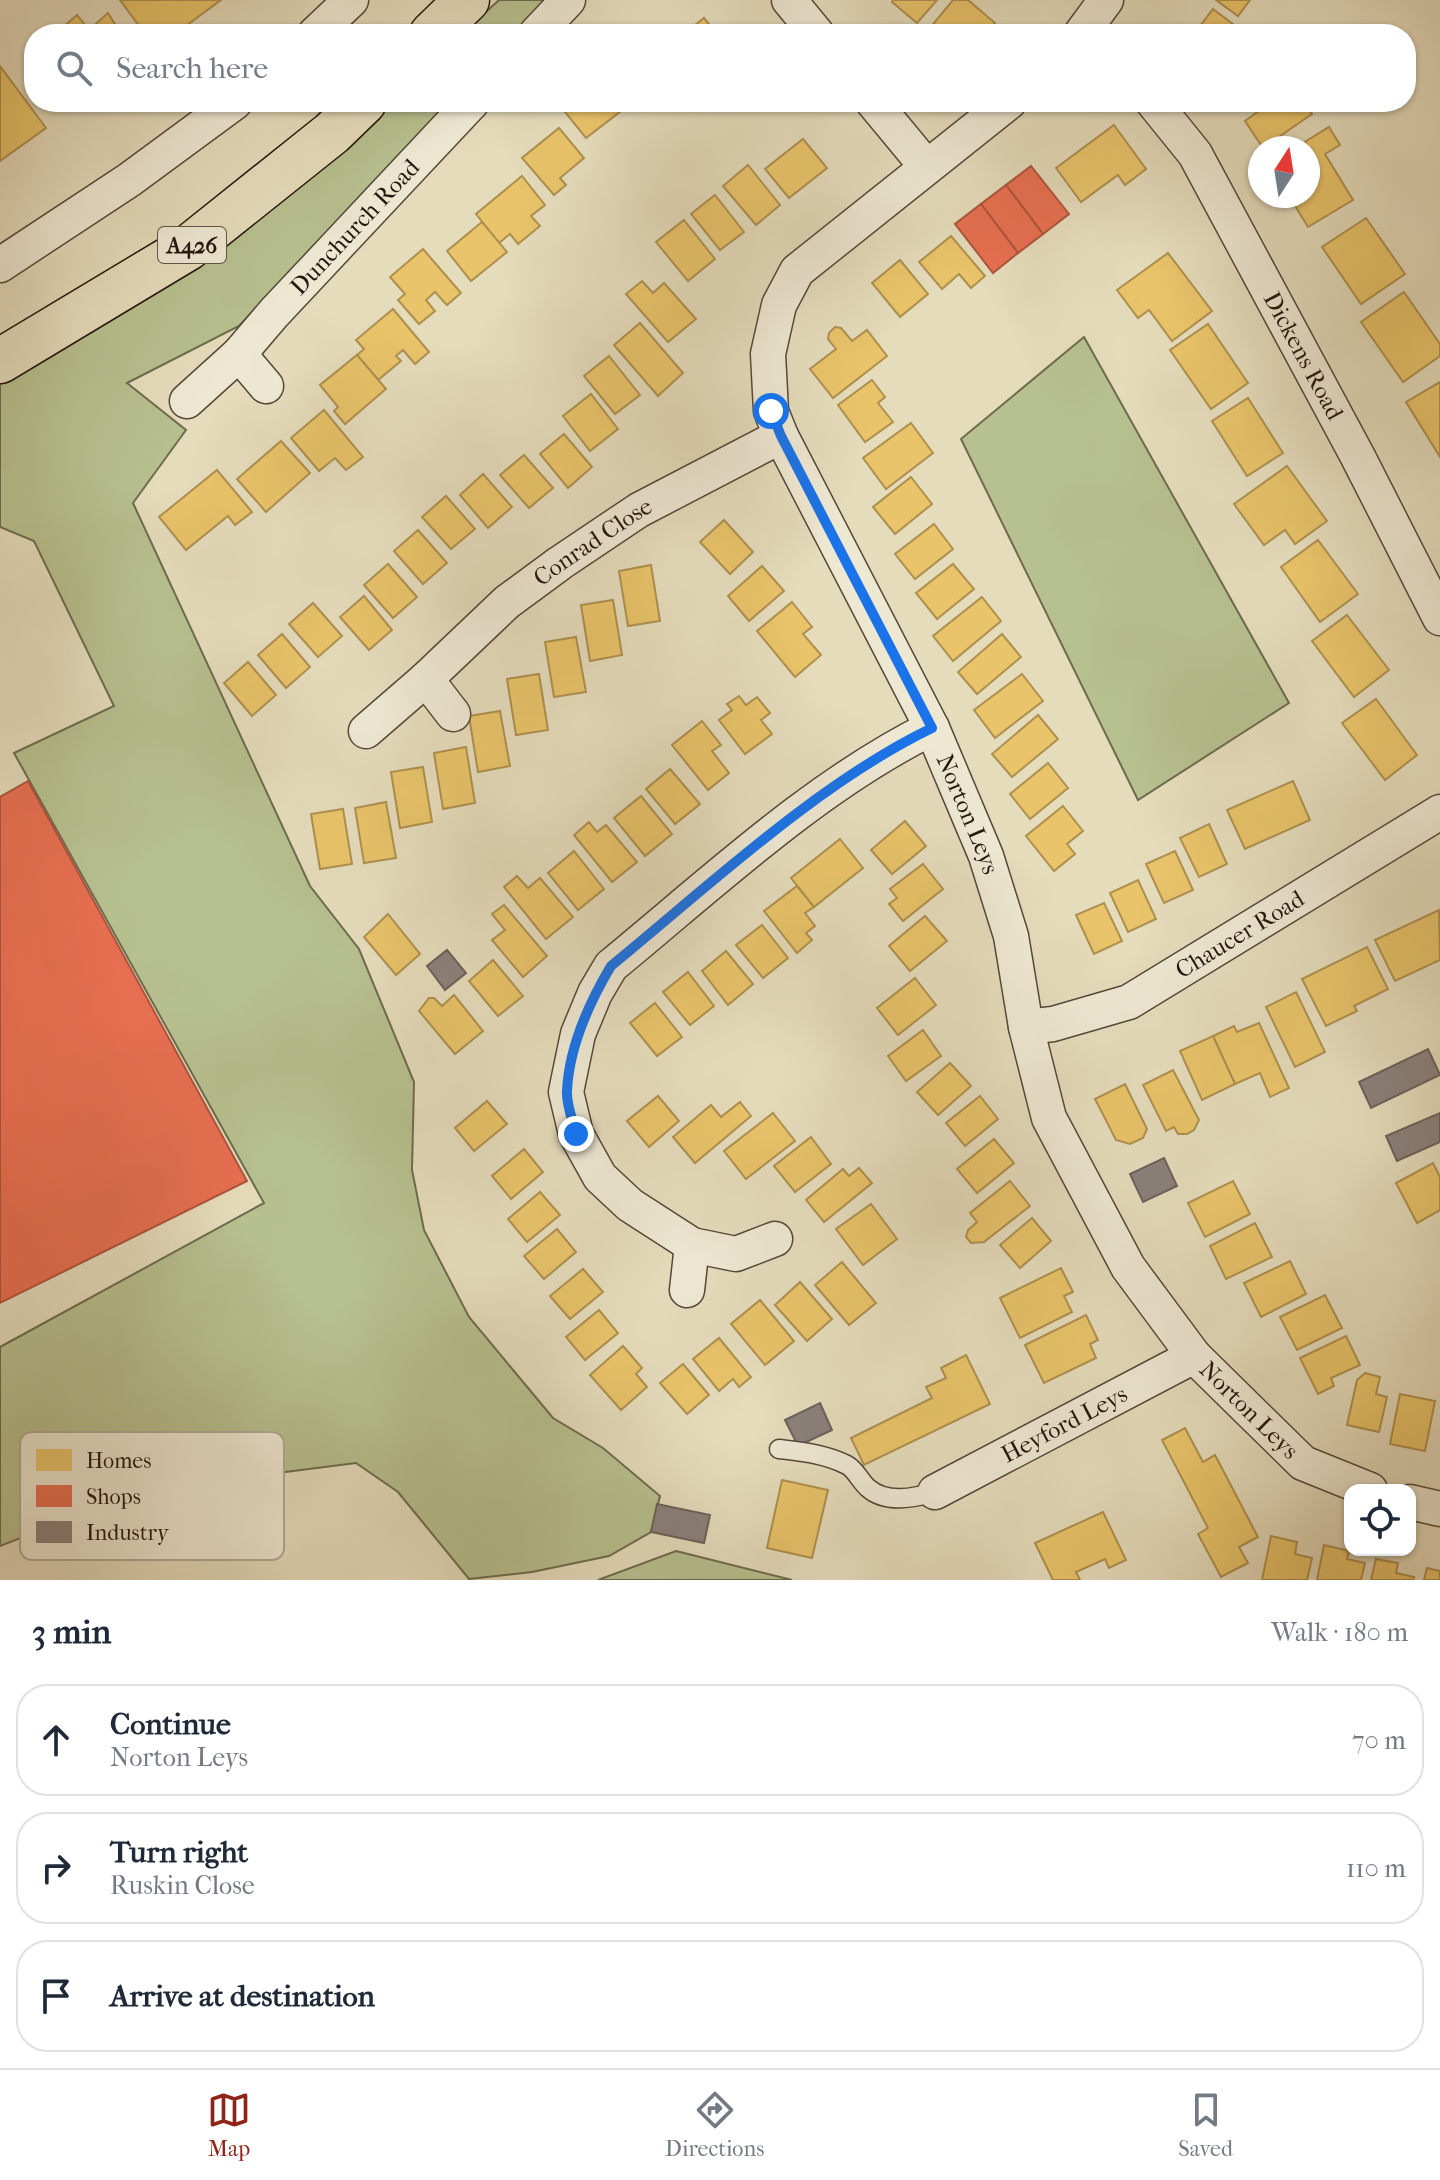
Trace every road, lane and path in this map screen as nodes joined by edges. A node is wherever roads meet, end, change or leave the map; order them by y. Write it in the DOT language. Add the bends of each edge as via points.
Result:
graph roads {
  1 [pos="351,0"];
  2 [pos="467,0"];
  3 [pos="568,0"];
  4 [pos="789,0"];
  5 [pos="1106,0"];
  6 [pos="326,24"];
  7 [pos="442,24"];
  8 [pos="545,24"];
  9 [pos="809,24"];
  10 [pos="1091,24"];
  11 [pos="221,112"];
  12 [pos="354,112"];
  13 [pos="463,112"];
  14 [pos="881,112"];
  15 [pos="996,112"];
  16 [pos="1161,112"];
  17 [pos="926,166"];
  18 [pos="0,265"];
  19 [pos="239,354"];
  20 [pos="0,361"];
  21 [pos="266,386"];
  22 [pos="187,401"];
  23 [pos="781,436"];
  24 [pos="1440,618"];
  25 [pos="426,679"];
  26 [pos="453,714"];
  27 [pos="932,728"];
  28 [pos="366,731"];
  29 [pos="1440,812"];
  30 [pos="1026,1027"];
  31 [pos="775,1239"];
  32 [pos="692,1245"];
  33 [pos="687,1290"];
  34 [pos="1194,1356"];
  35 [pos="779,1449"];
  36 [pos="1355,1484"];
  37 [pos="935,1492"];
  38 [pos="1416,1503"];
  39 [pos="1440,1509"];
  1 -- 6 [label="street"];
  2 -- 7 [label="highway"];
  3 -- 8 [label="street"];
  4 -- 9 [label="street"];
  5 -- 10 [label="street"];
  11 -- 18 [label="street"];
  12 -- 20 [label="highway, A426" via="188,248"];
  13 -- 19 [label="street, Dunchurch Road"];
  14 -- 17 [label="street"];
  15 -- 17 [label="street, Norton Leys"];
  16 -- 24 [label="street, Dickens Road" via="1195,154"];
  17 -- 23 [label="street, Norton Leys" via="797,271 779,305 768,354 771,411"];
  19 -- 21 [label="street"];
  19 -- 22 [label="street, Dunchurch Road"];
  23 -- 25 [label="street, Conrad Close" via="639,510 560,563 507,602"];
  23 -- 27 [label="street, Norton Leys"];
  25 -- 26 [label="street"];
  25 -- 28 [label="street, Conrad Close"];
  27 -- 30 [label="street, Norton Leys" via="990,869 1011,936"];
  27 -- 32 [label="street" via="808,805 611,966 595,993 578,1034 566,1092 576,1134 600,1177 630,1205"];
  29 -- 30 [label="street, Chaucer Road" via="1129,1002"];
  30 -- 34 [label="street, Norton Leys" via="1049,1118 1128,1267"];
  31 -- 32 [label="street" via="736,1254"];
  32 -- 33 [label="street"];
  34 -- 36 [label="street, Norton Leys" via="1303,1463"];
  34 -- 37 [label="street, Heyford Leys"];
  35 -- 37 [label="lane" via="826,1455 851,1467 870,1490 889,1498"];
  38 -- 39 [label="street"];
}
